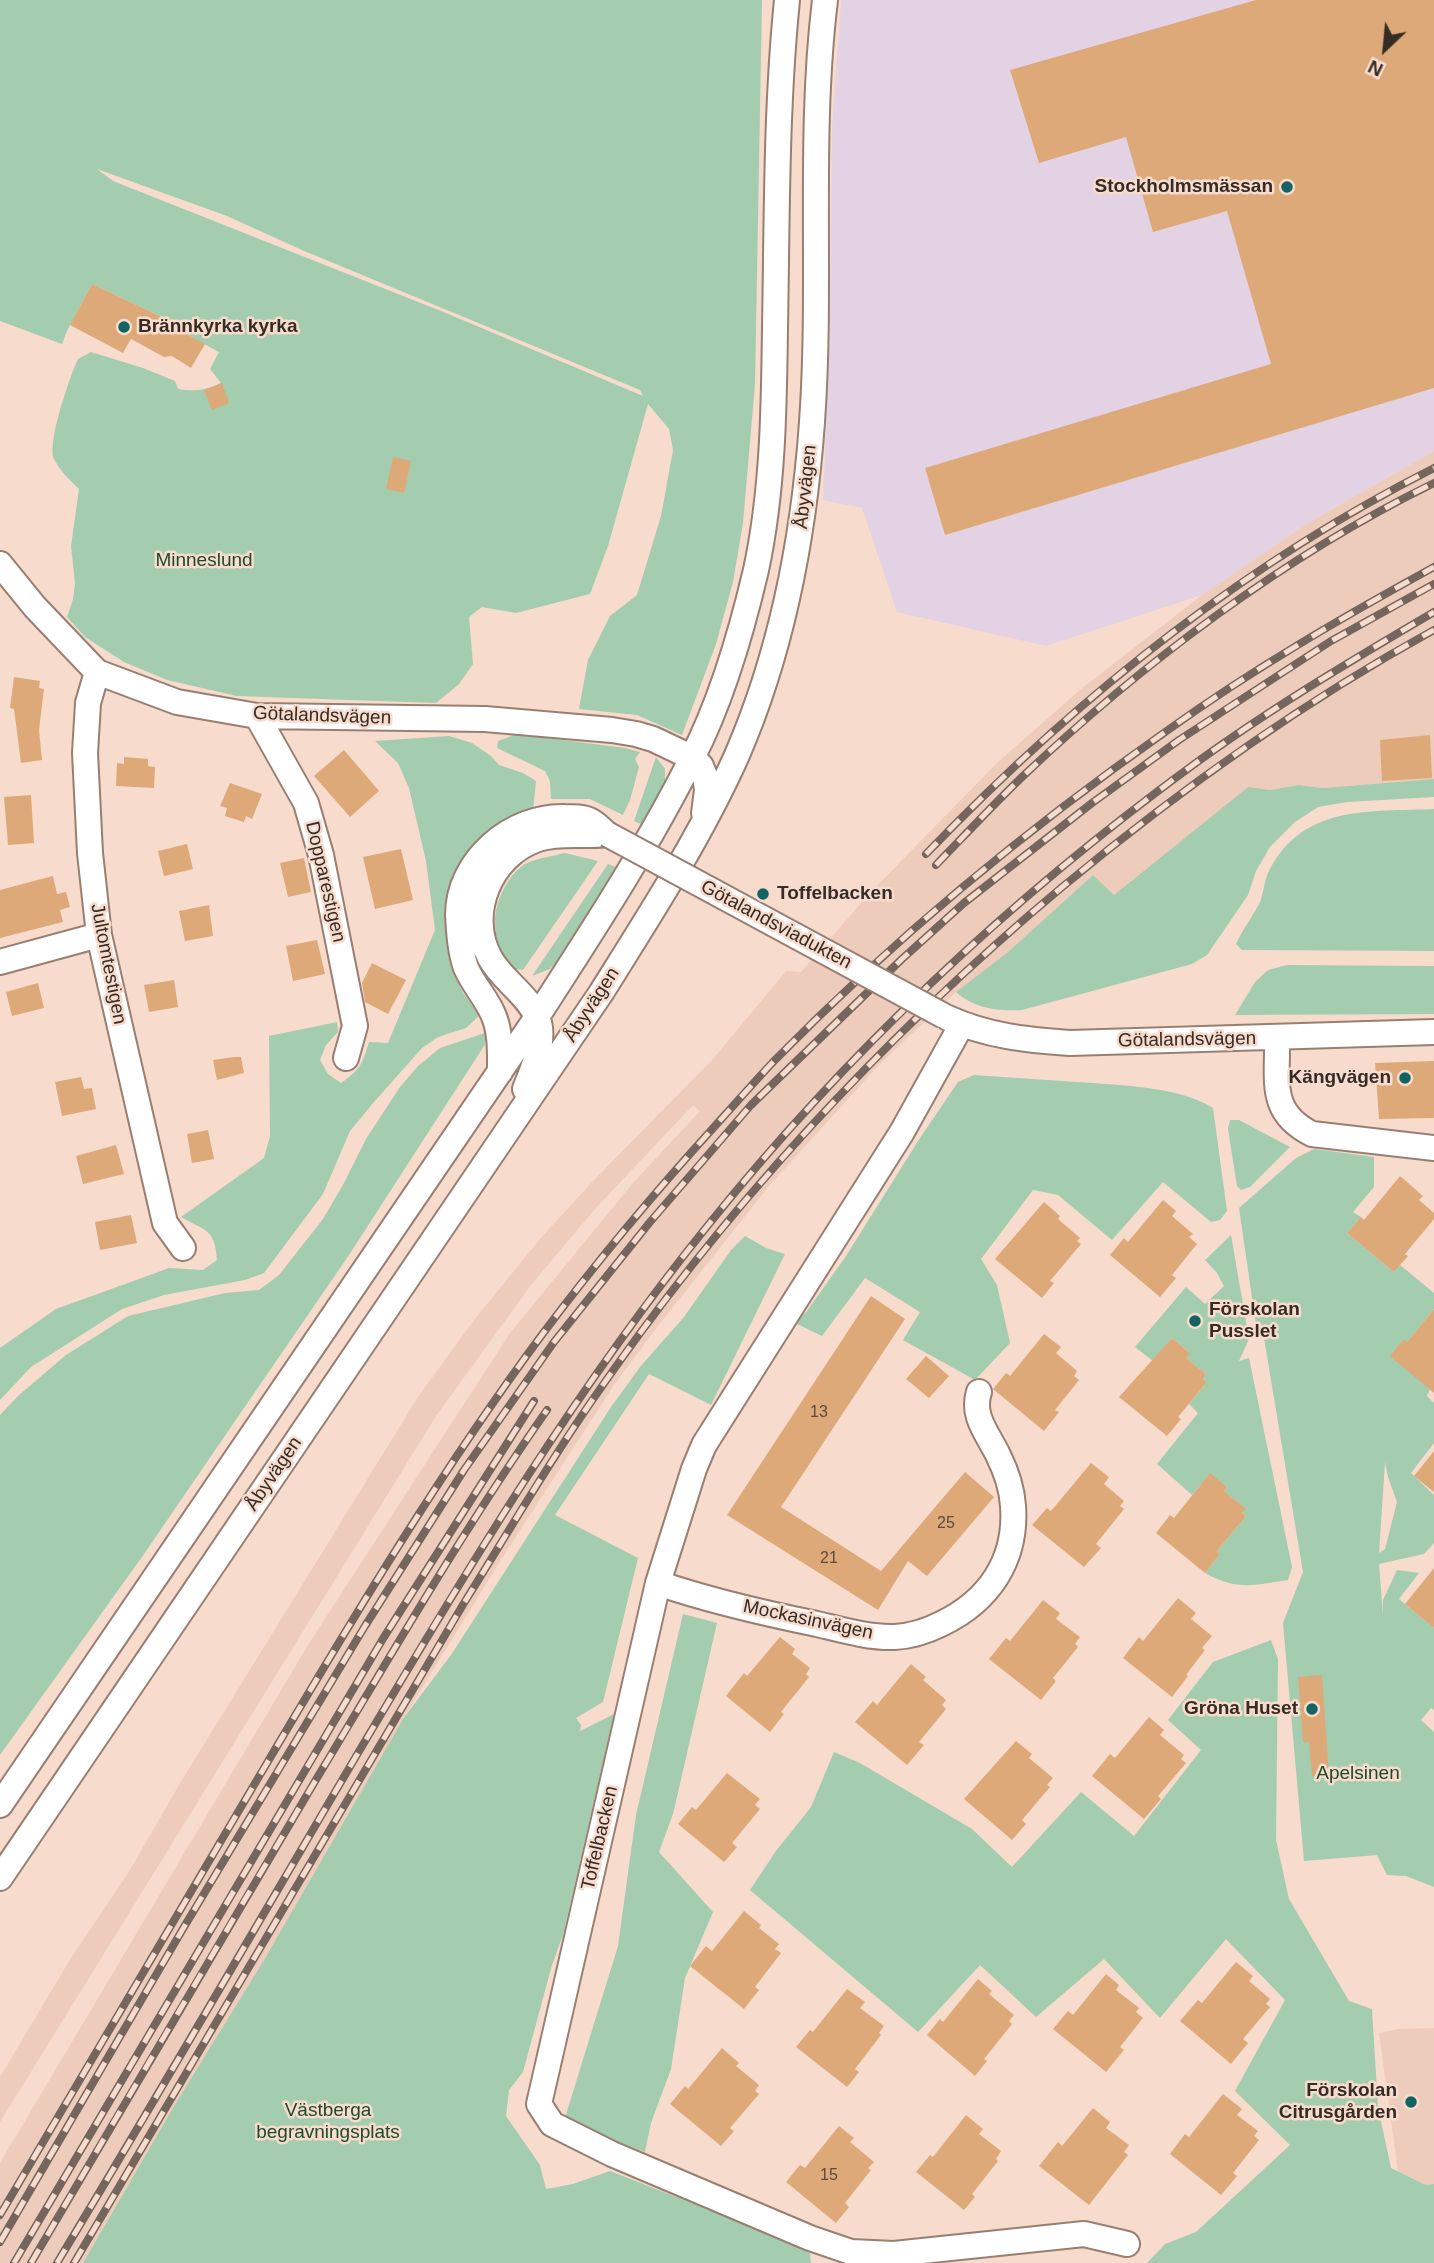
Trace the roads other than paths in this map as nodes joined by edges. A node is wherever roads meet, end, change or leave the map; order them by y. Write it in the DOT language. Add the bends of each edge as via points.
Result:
graph roads {
  1 [pos="787,0"];
  2 [pos="825,0"];
  3 [pos="0,564"];
  4 [pos="97,671"];
  5 [pos="257,716"];
  6 [pos="692,758"];
  7 [pos="704,820"];
  8 [pos="607,834"];
  9 [pos="99,935"];
  10 [pos="0,962"];
  11 [pos="474,982"];
  12 [pos="601,993"];
  13 [pos="537,1017"];
  14 [pos="953,1020"];
  15 [pos="1434,1032"];
  16 [pos="1277,1038"];
  17 [pos="346,1058"];
  18 [pos="500,1072"];
  19 [pos="511,1127"];
  20 [pos="1434,1148"];
  21 [pos="183,1248"];
  22 [pos="979,1392"];
  23 [pos="658,1583"];
  24 [pos="8,1787"];
  25 [pos="0,1805"];
  26 [pos="0,1878"];
  27 [pos="1127,2244"];
  1 -- 6 [label="street, Åbyvägen" via="766,505 743,622"];
  2 -- 7 [label="street, Åbyvägen" via="817,127 813,421 800,538 787,606 764,685"];
  3 -- 4 [label="street, Götalandsvägen"];
  4 -- 5 [label="street, Götalandsvägen" via="177,702"];
  4 -- 9 [label="street, Jultomtestigen" via="88,703 85,752"];
  5 -- 6 [label="street, Götalandsvägen" via="485,719 612,730 653,739"];
  5 -- 17 [label="street, Dopparestigen" via="306,803 321,855 355,1026"];
  6 -- 7 [label="street" via="705,776"];
  6 -- 13 [label="street, Åbyvägen" via="616,892"];
  7 -- 12 [label="street, Åbyvägen"];
  8 -- 11 [label="street, Götalandsviadukten" via="591,820 549,817 512,829 478,858 465,882 458,911 461,949"];
  8 -- 13 [label="street, Götalandsviadukten" via="538,839 505,860 484,893 480,921 485,948"];
  8 -- 14 [label="street, Götalandsviadukten, bridge"];
  9 -- 10 [label="street"];
  9 -- 21 [label="street, Jultomtestigen" via="165,1223"];
  11 -- 13 [label="street" via="519,1014"];
  11 -- 18 [label="street, Götalandsviadukten" via="494,1015"];
  12 -- 13 [label="street" via="559,1015"];
  12 -- 19 [label="street, Åbyvägen"];
  13 -- 18 [label="street, Åbyvägen"];
  13 -- 19 [label="street" via="537,1055"];
  14 -- 16 [label="street, Götalandsvägen" via="983,1032 1070,1043"];
  14 -- 23 [label="street, Toffelbacken" via="902,1132 704,1445"];
  15 -- 16 [label="street, Götalandsvägen"];
  16 -- 20 [label="street" via="1279,1100 1296,1126 1312,1134"];
  18 -- 24 [label="street, Åbyvägen"];
  19 -- 26 [label="street, Åbyvägen"];
  22 -- 23 [label="street, Mockasinvägen" via="979,1419 1010,1484 1012,1527 1009,1549 987,1592 954,1618 917,1634 860,1633 756,1611"];
  23 -- 27 [label="street, Toffelbacken" via="539,2105 552,2124 625,2160 851,2252 894,2254 1084,2234"];
  24 -- 25 [label="street, Åbyvägen"];
}
